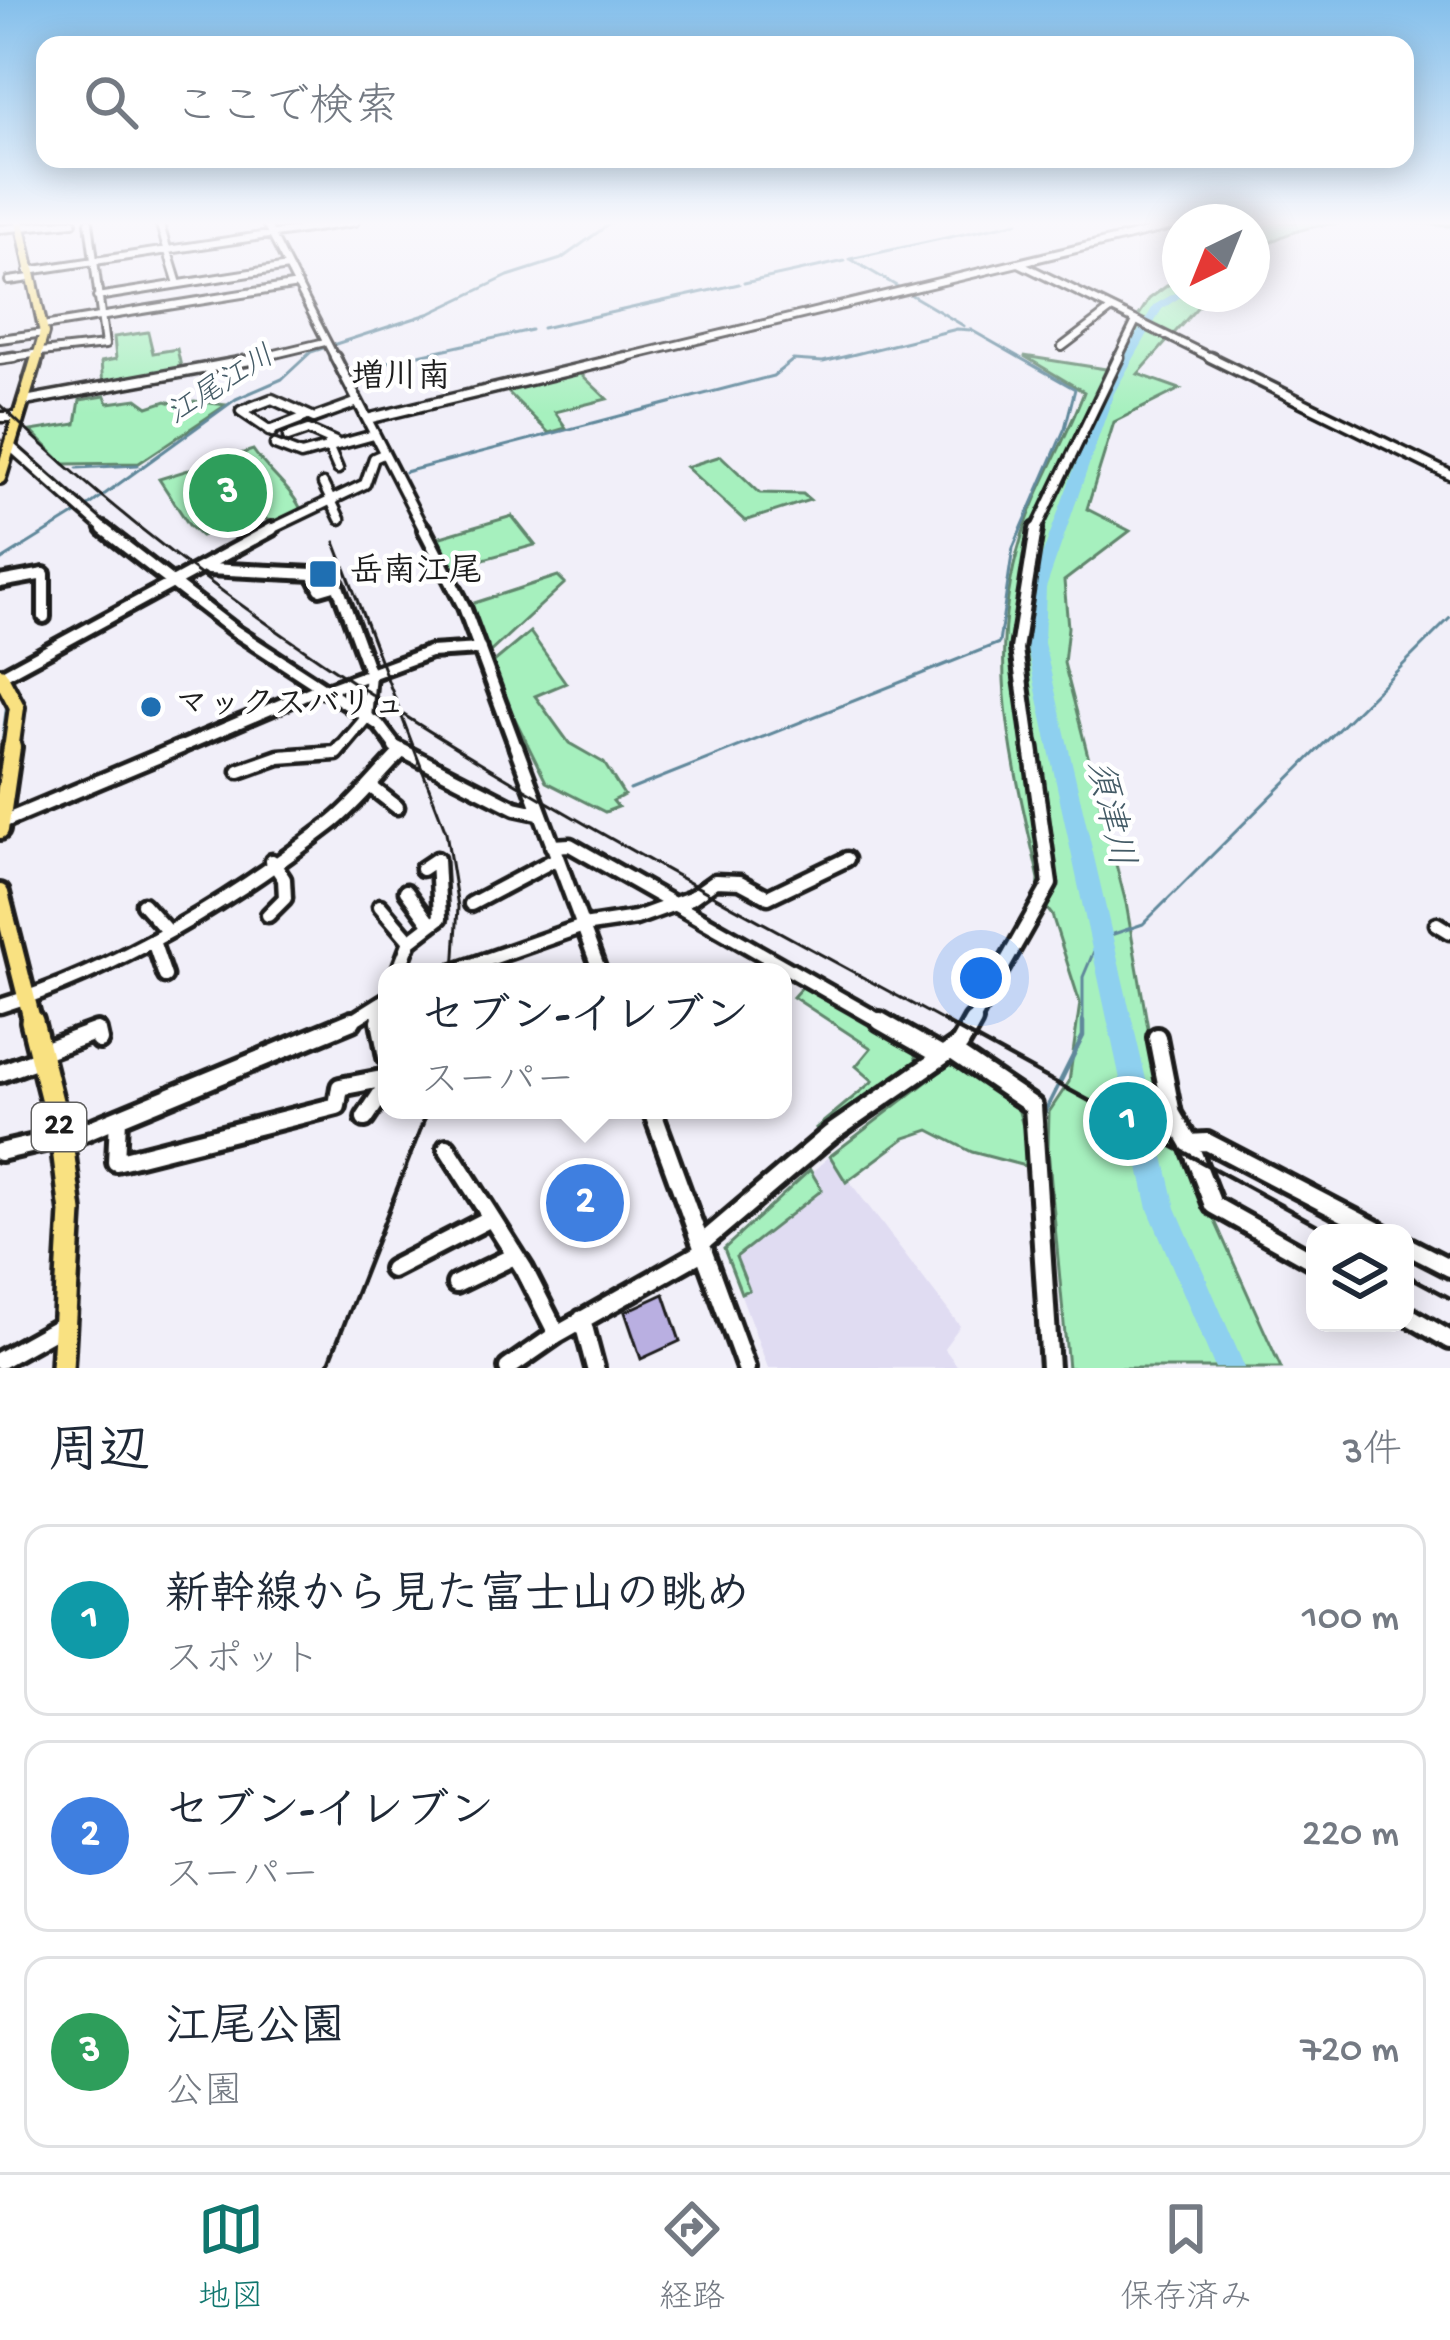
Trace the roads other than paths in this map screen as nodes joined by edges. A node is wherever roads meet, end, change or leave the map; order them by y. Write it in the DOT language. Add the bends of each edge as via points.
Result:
graph roads {
  1 [pos="298,285"];
  2 [pos="32,286"];
  3 [pos="95,286"];
  4 [pos="167,286"];
  5 [pos="293,286"];
  6 [pos="924,286"];
  7 [pos="1065,286"];
  8 [pos="97,297"];
  9 [pos="1112,309"];
  10 [pos="101,318"];
  11 [pos="1136,321"];
  12 [pos="43,330"];
  13 [pos="0,340"];
  14 [pos="326,344"];
  15 [pos="1062,347"];
  16 [pos="40,352"];
  17 [pos="0,359"];
  18 [pos="26,401"];
  19 [pos="358,402"];
  20 [pos="0,417"];
  21 [pos="19,417"];
  22 [pos="304,417"];
  23 [pos="367,419"];
  24 [pos="327,421"];
  25 [pos="308,430"];
  26 [pos="374,435"];
  27 [pos="287,437"];
  28 [pos="333,444"];
  29 [pos="275,446"];
  30 [pos="383,454"];
  31 [pos="4,462"];
  32 [pos="338,470"];
  33 [pos="1450,476"];
  34 [pos="323,484"];
  35 [pos="332,502"];
  36 [pos="340,519"];
  37 [pos="204,569"];
  38 [pos="0,582"];
  39 [pos="174,584"];
  40 [pos="44,617"];
  41 [pos="480,649"];
  42 [pos="370,674"];
  43 [pos="0,675"];
  44 [pos="322,690"];
  45 [pos="6,698"];
  46 [pos="367,718"];
  47 [pos="400,752"];
  48 [pos="239,770"];
  49 [pos="370,786"];
  50 [pos="397,807"];
  51 [pos="538,813"];
  52 [pos="0,825"];
  53 [pos="554,852"];
  54 [pos="847,859"];
  55 [pos="272,861"];
  56 [pos="422,869"];
  57 [pos="406,892"];
  58 [pos="0,893"];
  59 [pos="673,901"];
  60 [pos="143,904"];
  61 [pos="471,904"];
  62 [pos="380,906"];
  63 [pos="268,915"];
  64 [pos="431,925"];
  65 [pos="583,926"];
  66 [pos="168,932"];
  67 [pos="152,941"];
  68 [pos="410,941"];
  69 [pos="401,963"];
  70 [pos="478,963"];
  71 [pos="597,963"];
  72 [pos="784,963"];
  73 [pos="792,967"];
  74 [pos="165,976"];
  75 [pos="25,998"];
  76 [pos="378,1005"];
  77 [pos="0,1006"];
  78 [pos="1156,1037"];
  79 [pos="99,1040"];
  80 [pos="946,1053"];
  81 [pos="41,1055"];
  82 [pos="0,1073"];
  83 [pos="378,1083"];
  84 [pos="378,1097"];
  85 [pos="118,1118"];
  86 [pos="365,1118"];
  87 [pos="655,1119"];
  88 [pos="62,1140"];
  89 [pos="1189,1143"];
  90 [pos="447,1148"];
  91 [pos="0,1152"];
  92 [pos="488,1219"];
  93 [pos="1365,1224"];
  94 [pos="703,1247"];
  95 [pos="1414,1250"];
  96 [pos="514,1256"];
  97 [pos="1306,1257"];
  98 [pos="1450,1268"];
  99 [pos="392,1269"];
  100 [pos="457,1283"];
  101 [pos="582,1319"];
  102 [pos="1414,1319"];
  103 [pos="64,1325"];
  104 [pos="557,1334"];
  105 [pos="1450,1340"];
  106 [pos="0,1360"];
  107 [pos="62,1368"];
  108 [pos="508,1368"];
  109 [pos="595,1368"];
  110 [pos="746,1368"];
  111 [pos="1050,1368"];
  1 -- 14 [label="street"];
  2 -- 12 [label="main road"];
  3 -- 8 [label="street"];
  4 -- 8 [label="street"];
  5 -- 10 [label="street"];
  6 -- 23 [label="street"];
  7 -- 9 [label="street"];
  8 -- 10 [label="street"];
  9 -- 11 [label="street"];
  9 -- 15 [label="street"];
  10 -- 12 [label="street"];
  10 -- 16 [label="street" via="105,345"];
  11 -- 33 [label="street"];
  11 -- 80 [label="street" via="1036,530 1025,572 1017,649 1051,884"];
  12 -- 13 [label="street"];
  12 -- 16 [label="main road"];
  14 -- 18 [label="street"];
  14 -- 19 [label="street"];
  16 -- 17 [label="street"];
  16 -- 18 [label="main road"];
  18 -- 21 [label="main road"];
  19 -- 22 [label="street"];
  19 -- 23 [label="street"];
  20 -- 21 [label="street"];
  21 -- 31 [label="main road"];
  22 -- 22 [label="street" via="270,431 241,411 272,399"];
  23 -- 26 [label="street"];
  24 -- 25 [label="street"];
  25 -- 27 [label="street"];
  25 -- 28 [label="street"];
  26 -- 28 [label="street"];
  26 -- 30 [label="street"];
  28 -- 29 [label="street" via="301,454"];
  28 -- 32 [label="street"];
  30 -- 35 [label="street" via="364,484"];
  30 -- 41 [label="street"];
  31 -- 39 [label="street" via="26,459"];
  34 -- 35 [label="street"];
  35 -- 36 [label="street"];
  35 -- 37 [label="street"];
  37 -- 39 [label="street"];
  37 -- 42 [label="street" via="313,574 320,589 338,584"];
  38 -- 40 [label="street" via="44,574"];
  39 -- 43 [label="street"];
  39 -- 44 [label="street"];
  41 -- 42 [label="street" via="430,652"];
  41 -- 51 [label="street"];
  42 -- 44 [label="street"];
  42 -- 46 [label="street"];
  43 -- 45 [label="main road"];
  44 -- 46 [label="street"];
  44 -- 52 [label="street"];
  45 -- 52 [label="main road" via="16,707"];
  46 -- 47 [label="street"];
  46 -- 48 [label="street" via="336,753"];
  47 -- 49 [label="street"];
  47 -- 51 [label="street"];
  49 -- 50 [label="street"];
  49 -- 55 [label="street"];
  51 -- 53 [label="street"];
  53 -- 59 [label="street" via="570,845"];
  53 -- 61 [label="street"];
  53 -- 65 [label="street"];
  54 -- 59 [label="street" via="768,897 715,880"];
  55 -- 63 [label="street" via="285,898"];
  55 -- 66 [label="street"];
  56 -- 64 [label="street" via="437,859 440,918"];
  57 -- 64 [label="street"];
  58 -- 75 [label="main road, 22"];
  59 -- 65 [label="street"];
  59 -- 72 [label="street"];
  60 -- 66 [label="street"];
  62 -- 68 [label="street"];
  64 -- 68 [label="street"];
  65 -- 70 [label="street"];
  65 -- 71 [label="street"];
  66 -- 67 [label="street"];
  67 -- 74 [label="street"];
  67 -- 75 [label="street" via="69,985"];
  68 -- 69 [label="street"];
  73 -- 80 [label="street"];
  75 -- 77 [label="street"];
  75 -- 81 [label="main road, 22"];
  76 -- 85 [label="street"];
  78 -- 89 [label="street" via="1172,1114"];
  79 -- 81 [label="street" via="97,1031"];
  80 -- 94 [label="street" via="830,1134"];
  80 -- 111 [label="street" via="1033,1106"];
  81 -- 82 [label="street"];
  81 -- 88 [label="main road, 22"];
  83 -- 85 [label="street" via="340,1087 337,1106 116,1162"];
  84 -- 86 [label="street"];
  85 -- 88 [label="street"];
  87 -- 94 [label="street"];
  88 -- 91 [label="street"];
  88 -- 103 [label="main road, 22" via="71,1213"];
  89 -- 93 [label="street" via="1207,1142"];
  89 -- 97 [label="street" via="1214,1204"];
  90 -- 92 [label="street"];
  92 -- 96 [label="street"];
  92 -- 99 [label="street"];
  94 -- 101 [label="street"];
  94 -- 110 [label="street"];
  95 -- 98 [label="street"];
  96 -- 100 [label="street"];
  96 -- 104 [label="street"];
  101 -- 104 [label="street"];
  101 -- 109 [label="street"];
  102 -- 105 [label="street"];
  103 -- 106 [label="street"];
  103 -- 107 [label="main road, 22"];
  104 -- 108 [label="street"];
}
